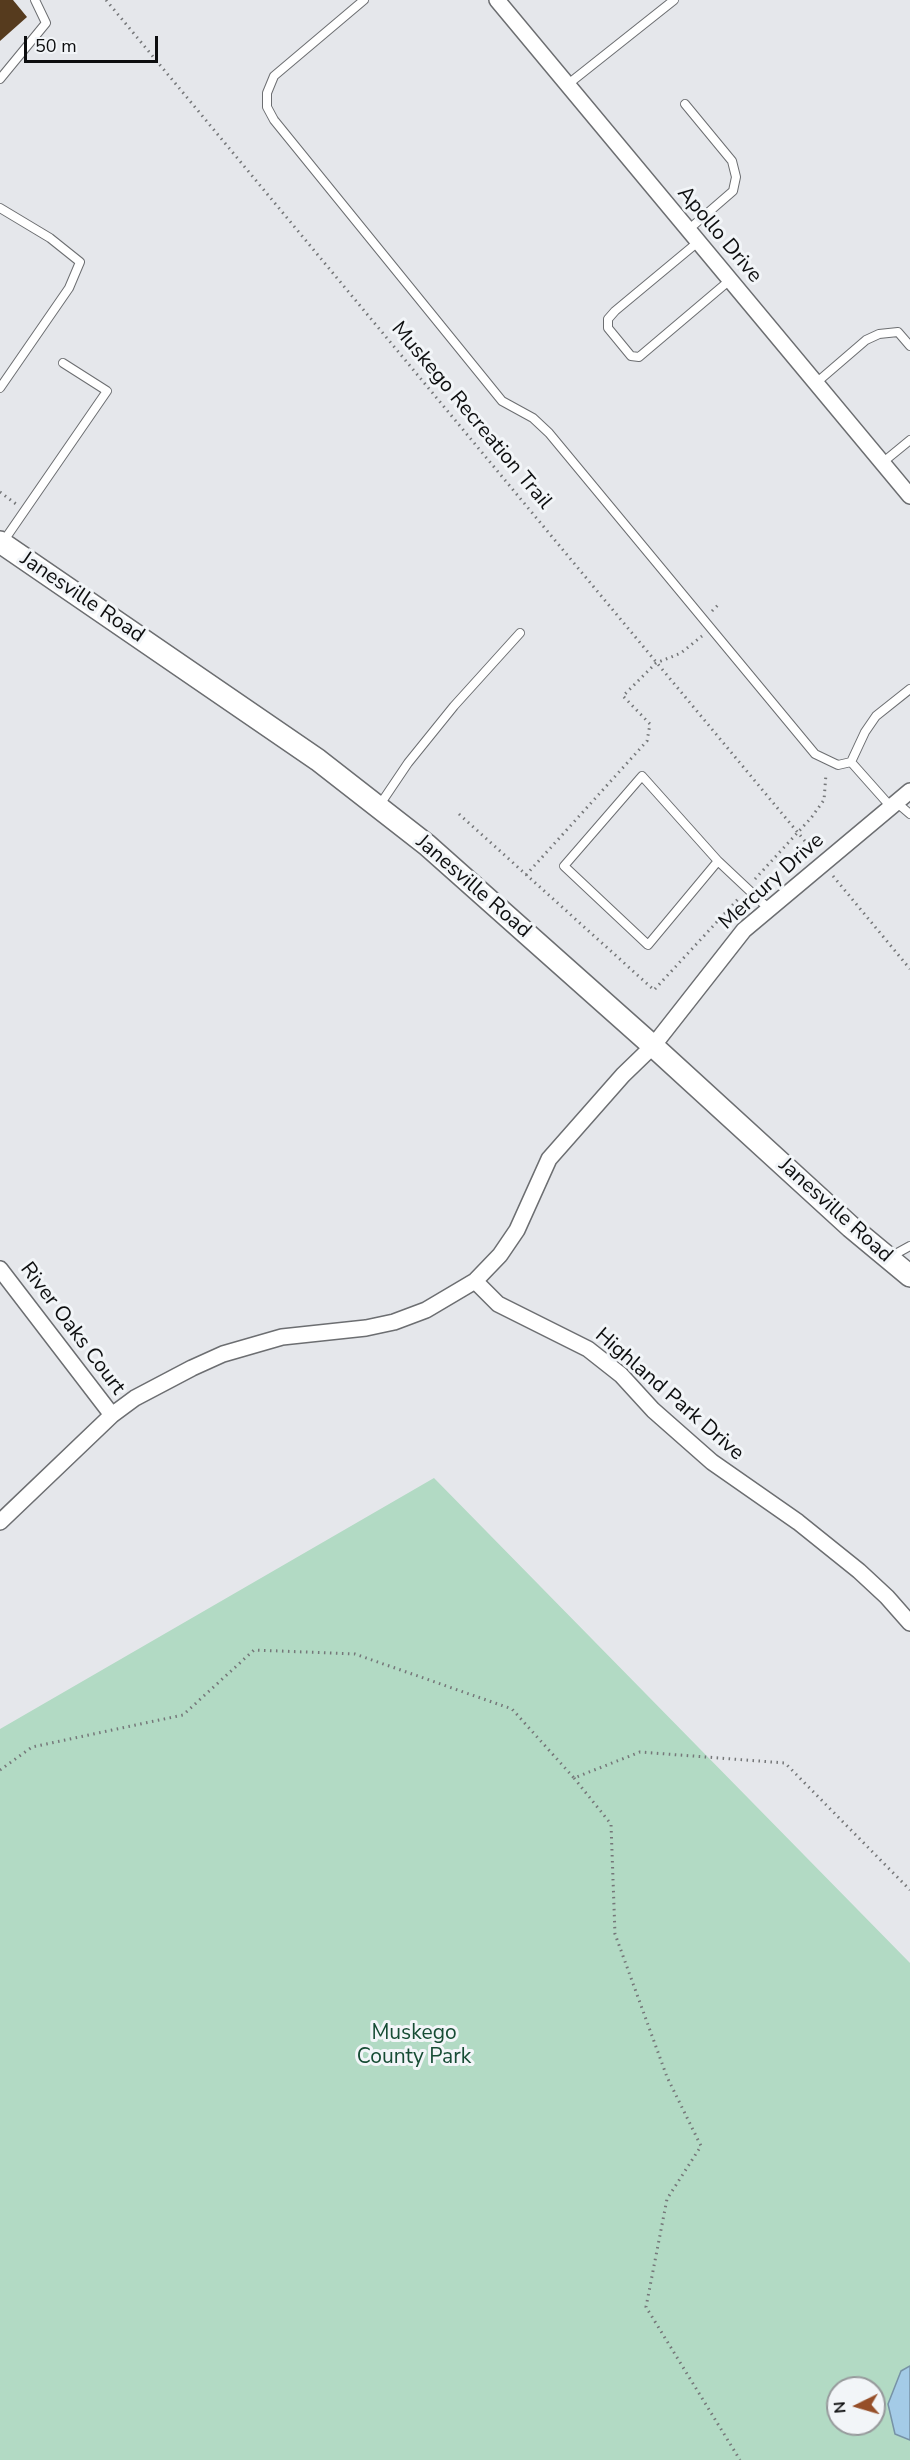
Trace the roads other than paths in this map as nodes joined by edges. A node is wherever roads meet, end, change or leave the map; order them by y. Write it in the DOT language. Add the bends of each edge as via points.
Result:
graph roads {
  1 [pos="34,0"];
  2 [pos="364,0"];
  3 [pos="497,0"];
  4 [pos="674,0"];
  5 [pos="0,79"];
  6 [pos="567,85"];
  7 [pos="685,104"];
  8 [pos="2,211"];
  9 [pos="693,236"];
  10 [pos="730,280"];
  11 [pos="910,346"];
  12 [pos="63,363"];
  13 [pos="816,383"];
  14 [pos="0,388"];
  15 [pos="910,440"];
  16 [pos="882,463"];
  17 [pos="910,496"];
  18 [pos="1,543"];
  19 [pos="520,633"];
  20 [pos="910,689"];
  21 [pos="851,762"];
  22 [pos="910,791"];
  23 [pos="894,805"];
  24 [pos="379,807"];
  25 [pos="910,814"];
  26 [pos="718,861"];
  27 [pos="768,908"];
  28 [pos="653,1046"];
  29 [pos="910,1246"];
  30 [pos="887,1258"];
  31 [pos="0,1269"];
  32 [pos="910,1276"];
  33 [pos="475,1281"];
  34 [pos="112,1415"];
  35 [pos="0,1522"];
  36 [pos="910,1623"];
  1 -- 5 [label="lane" via="46,24"];
  2 -- 21 [label="lane" via="274,76 267,93 270,113 502,401 533,418 549,433 814,754 838,765"];
  3 -- 6 [label="street, Apollo Drive"];
  4 -- 6 [label="lane"];
  6 -- 9 [label="street, Apollo Drive"];
  7 -- 9 [label="lane" via="732,161 736,177 733,190"];
  8 -- 14 [label="lane" via="50,238 80,262 69,288"];
  9 -- 10 [label="street, Apollo Drive"];
  9 -- 10 [label="lane" via="608,319 608,328 631,356 639,357"];
  10 -- 13 [label="street, Apollo Drive"];
  11 -- 13 [label="lane" via="898,332 879,334 866,340"];
  12 -- 18 [label="lane" via="107,390"];
  13 -- 16 [label="street, Apollo Drive"];
  15 -- 16 [label="lane"];
  16 -- 17 [label="street, Apollo Drive"];
  18 -- 24 [label="main road, Janesville Road" via="318,760"];
  19 -- 24 [label="lane" via="454,706"];
  20 -- 21 [label="lane" via="876,716"];
  21 -- 23 [label="lane"];
  22 -- 23 [label="street, Mercury Drive"];
  23 -- 25 [label="lane"];
  23 -- 27 [label="street, Mercury Drive"];
  24 -- 28 [label="main road, Janesville Road" via="476,886"];
  26 -- 26 [label="lane" via="642,776 564,866 648,945"];
  26 -- 27 [label="lane"];
  27 -- 28 [label="street, Mercury Drive" via="744,930"];
  28 -- 30 [label="main road, Janesville Road"];
  28 -- 33 [label="street, Mercury Drive" via="549,1159 517,1230"];
  29 -- 30 [label="lane"];
  30 -- 32 [label="main road, Janesville Road"];
  31 -- 34 [label="street, River Oaks Court"];
  33 -- 34 [label="street, Mercury Drive" via="426,1310 394,1322 282,1337 223,1354 135,1398"];
  33 -- 36 [label="street, Highland Park Drive" via="498,1304 588,1349 621,1375 712,1462 798,1522 859,1571"];
  34 -- 35 [label="street, Mercury Drive"];
}
